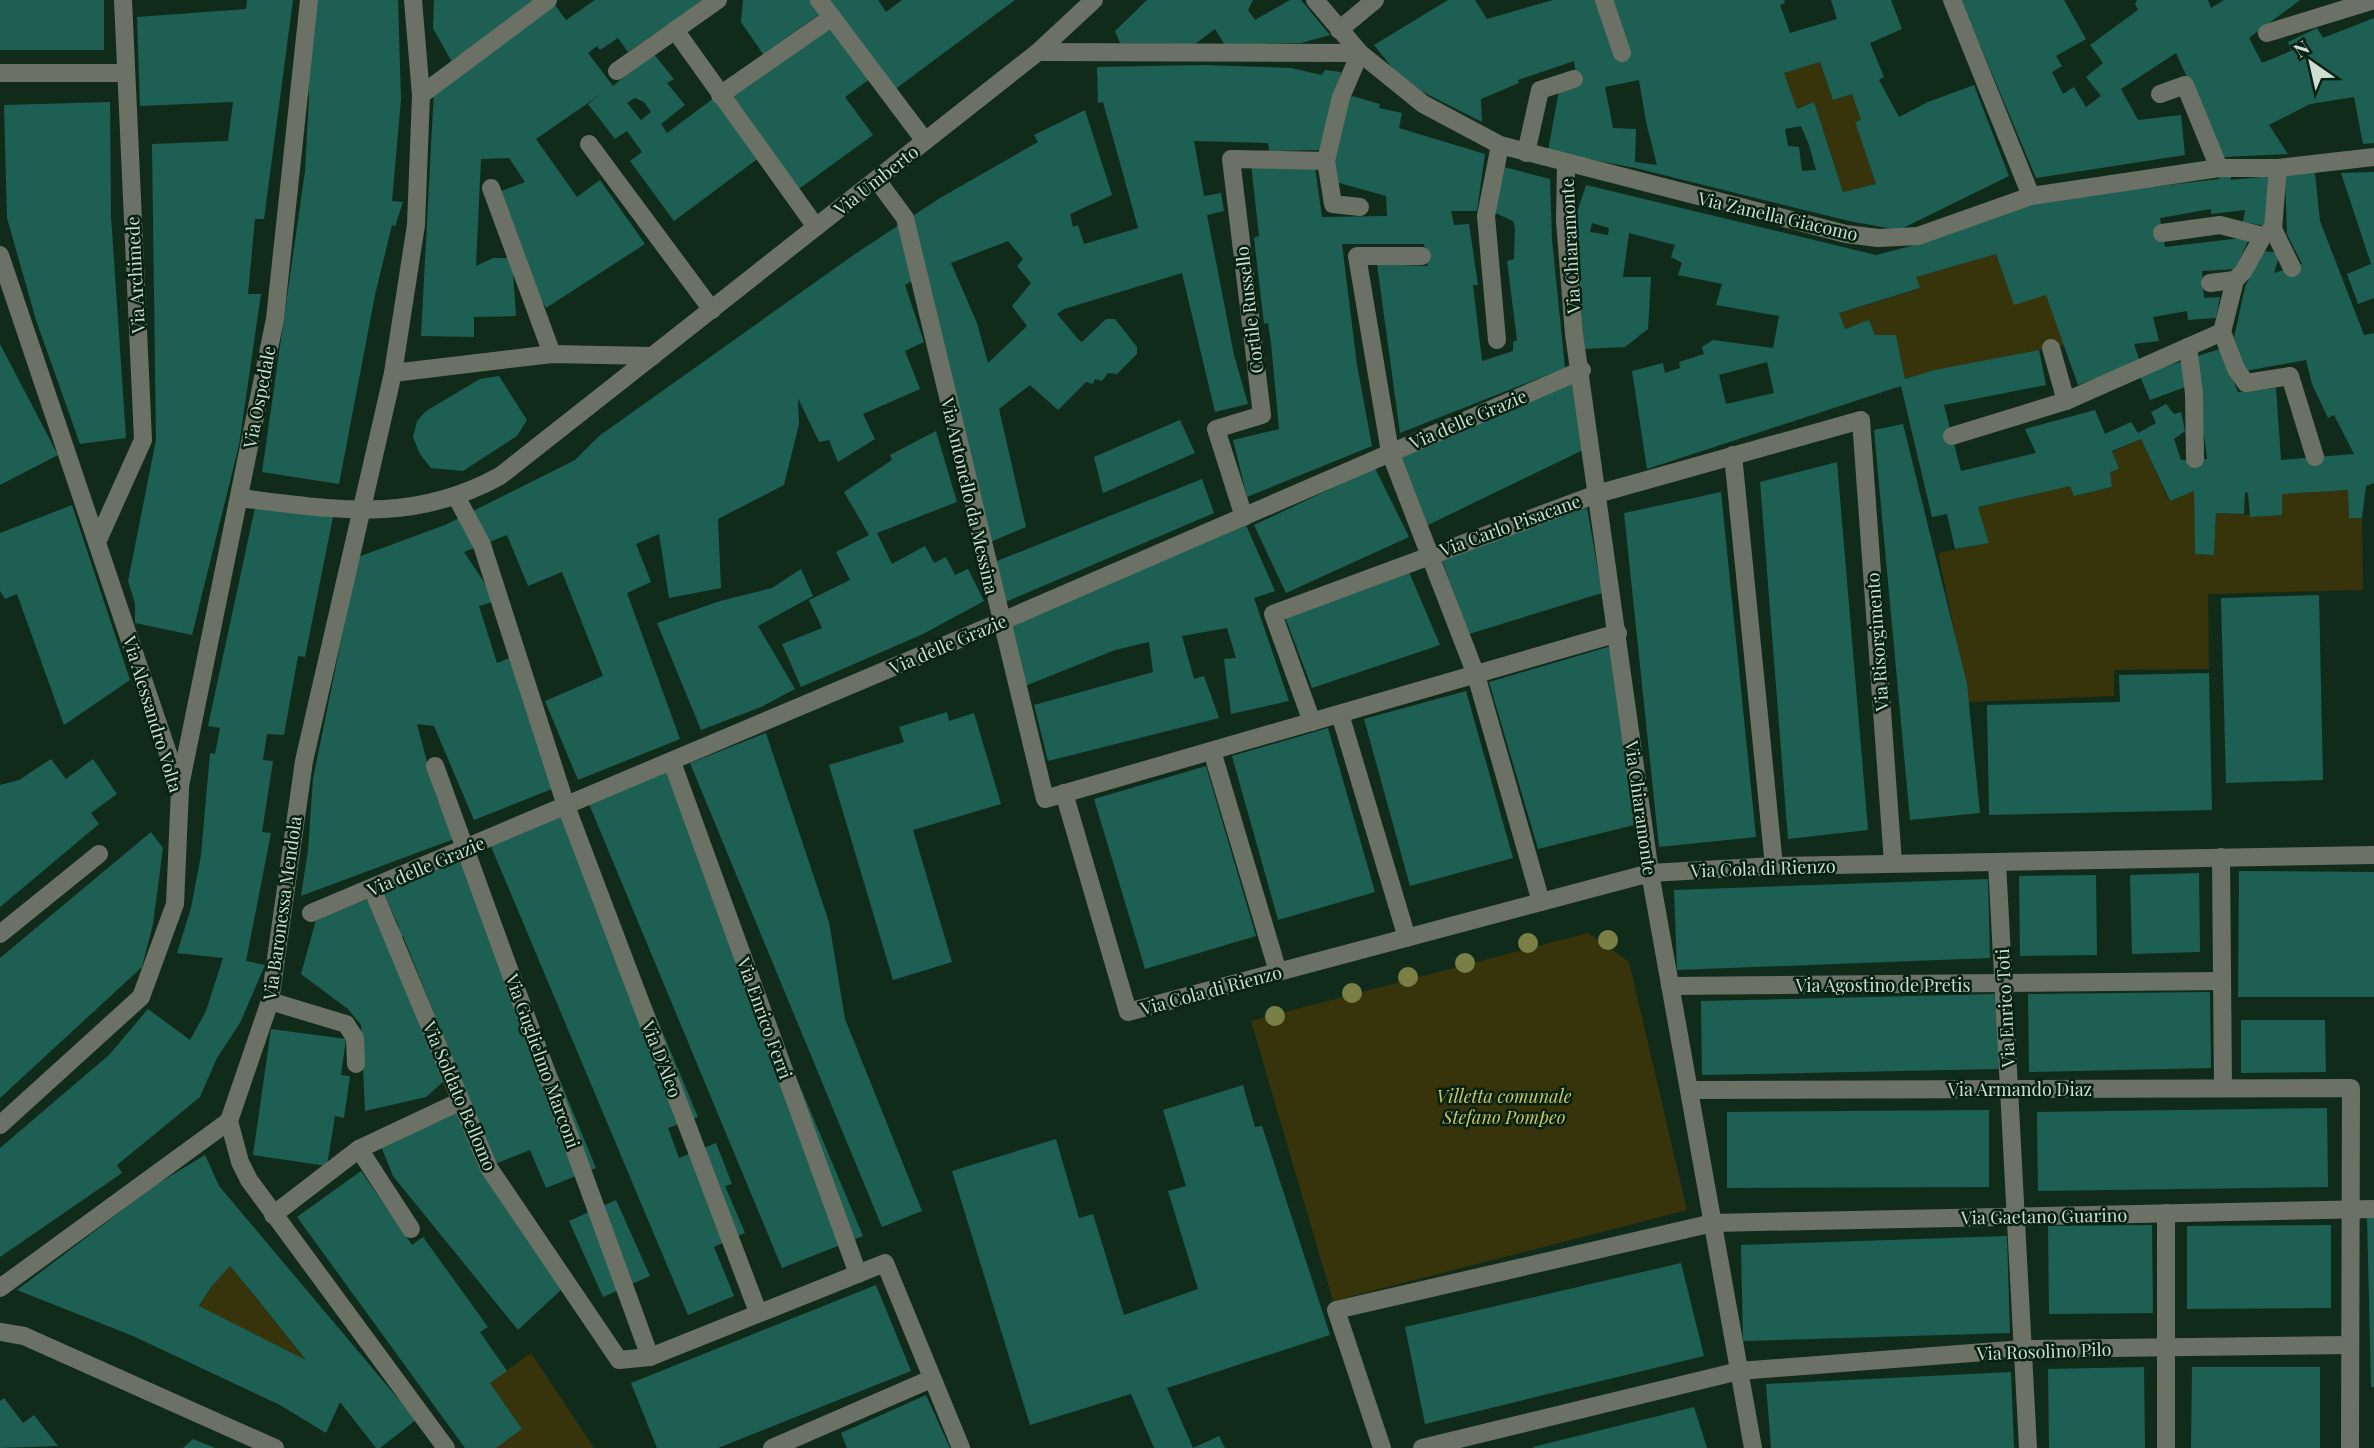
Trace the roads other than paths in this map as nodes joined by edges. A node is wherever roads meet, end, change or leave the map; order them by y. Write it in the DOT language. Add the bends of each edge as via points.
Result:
graph roads {
  1 [pos="123,0"];
  2 [pos="309,0"];
  3 [pos="413,0"];
  4 [pos="548,0"];
  5 [pos="718,0"];
  6 [pos="819,0"];
  7 [pos="1094,0"];
  8 [pos="1315,0"];
  9 [pos="1375,0"];
  10 [pos="1604,0"];
  11 [pos="1952,0"];
  12 [pos="2374,0"];
  13 [pos="832,17"];
  14 [pos="675,30"];
  15 [pos="1339,30"];
  16 [pos="2267,33"];
  17 [pos="1038,52"];
  18 [pos="1360,53"];
  19 [pos="1622,53"];
  20 [pos="617,71"];
  21 [pos="0,73"];
  22 [pos="126,73"];
  23 [pos="1574,79"];
  24 [pos="2160,94"];
  25 [pos="421,95"];
  26 [pos="720,95"];
  27 [pos="925,141"];
  28 [pos="589,144"];
  29 [pos="1500,145"];
  30 [pos="1527,153"];
  31 [pos="2374,157"];
  32 [pos="1326,161"];
  33 [pos="1566,164"];
  34 [pos="2278,167"];
  35 [pos="2220,168"];
  36 [pos="877,180"];
  37 [pos="491,188"];
  38 [pos="2031,195"];
  39 [pos="1360,208"];
  40 [pos="816,227"];
  41 [pos="2268,232"];
  42 [pos="2162,233"];
  43 [pos="0,255"];
  44 [pos="1422,256"];
  45 [pos="2292,268"];
  46 [pos="2235,280"];
  47 [pos="2210,283"];
  48 [pos="712,310"];
  49 [pos="2222,332"];
  50 [pos="1496,340"];
  51 [pos="2188,347"];
  52 [pos="2051,348"];
  53 [pos="552,354"];
  54 [pos="653,356"];
  55 [pos="1582,369"];
  56 [pos="393,373"];
  57 [pos="2066,401"];
  58 [pos="1861,420"];
  59 [pos="1952,436"];
  60 [pos="1390,452"];
  61 [pos="1732,455"];
  62 [pos="2315,457"];
  63 [pos="2195,459"];
  64 [pos="1597,494"];
  65 [pos="239,498"];
  66 [pos="457,498"];
  67 [pos="363,512"];
  68 [pos="1244,517"];
  69 [pos="97,540"];
  70 [pos="1429,554"];
  71 [pos="1000,622"];
  72 [pos="1618,633"];
  73 [pos="1476,675"];
  74 [pos="1340,714"];
  75 [pos="1312,722"];
  76 [pos="1212,751"];
  77 [pos="672,762"];
  78 [pos="435,766"];
  79 [pos="180,789"];
  80 [pos="1064,793"];
  81 [pos="566,806"];
  82 [pos="466,849"];
  83 [pos="99,854"];
  84 [pos="2374,855"];
  85 [pos="2221,857"];
  86 [pos="1997,862"];
  87 [pos="1893,863"];
  88 [pos="1774,866"];
  89 [pos="1650,873"];
  90 [pos="372,888"];
  91 [pos="1541,902"];
  92 [pos="312,913"];
  93 [pos="0,934"];
  94 [pos="1407,938"];
  95 [pos="1278,972"];
  96 [pos="2222,981"];
  97 [pos="2003,984"];
  98 [pos="1670,986"];
  99 [pos="270,1002"];
  100 [pos="356,1064"];
  101 [pos="2223,1088"];
  102 [pos="2009,1089"];
  103 [pos="1689,1090"];
  104 [pos="461,1101"];
  105 [pos="229,1121"];
  106 [pos="0,1125"];
  107 [pos="359,1149"];
  108 [pos="2350,1209"];
  109 [pos="2374,1209"];
  110 [pos="2166,1213"];
  111 [pos="273,1214"];
  112 [pos="2016,1216"];
  113 [pos="1713,1223"];
  114 [pos="411,1229"];
  115 [pos="858,1274"];
  116 [pos="0,1288"];
  117 [pos="758,1312"];
  118 [pos="0,1332"];
  119 [pos="2350,1345"];
  120 [pos="2167,1347"];
  121 [pos="2023,1349"];
  122 [pos="650,1357"];
  123 [pos="1739,1370"];
  124 [pos="931,1379"];
  125 [pos="275,1448"];
  126 [pos="446,1448"];
  127 [pos="772,1448"];
  128 [pos="961,1448"];
  129 [pos="1382,1448"];
  130 [pos="1422,1448"];
  131 [pos="1753,1448"];
  132 [pos="2028,1448"];
  133 [pos="2166,1448"];
  134 [pos="2350,1448"];
  1 -- 22 [label="street, Via Archimede"];
  2 -- 65 [label="street, Via Ospedale" via="275,319"];
  3 -- 25 [label="street, Via Baronessa Mendola"];
  4 -- 25 [label="street"];
  5 -- 14 [label="street"];
  6 -- 13 [label="street"];
  7 -- 17 [label="street, Via Umberto"];
  8 -- 15 [label="street, Via Zanella Giacomo"];
  9 -- 15 [label="street"];
  10 -- 19 [label="street"];
  11 -- 38 [label="street"];
  12 -- 16 [label="street"];
  13 -- 26 [label="street"];
  13 -- 27 [label="street"];
  14 -- 20 [label="street"];
  14 -- 26 [label="street"];
  15 -- 18 [label="street, Via Zanella Giacomo"];
  17 -- 18 [label="street"];
  17 -- 27 [label="street, Via Umberto"];
  18 -- 29 [label="street, Via Zanella Giacomo" via="1423,103"];
  18 -- 32 [label="street" via="1341,96"];
  21 -- 22 [label="street"];
  22 -- 69 [label="street, Via Archimede" via="143,440"];
  23 -- 30 [label="street" via="1540,90"];
  24 -- 35 [label="street" via="2185,85"];
  25 -- 56 [label="street, Via Baronessa Mendola" via="416,225"];
  26 -- 40 [label="street"];
  27 -- 36 [label="street, Via Umberto"];
  28 -- 48 [label="street"];
  29 -- 30 [label="street, Via Zanella Giacomo"];
  29 -- 50 [label="street" via="1486,216"];
  30 -- 33 [label="street, Via Zanella Giacomo"];
  31 -- 34 [label="street, Via Zanella Giacomo" via="2327,168"];
  32 -- 39 [label="street" via="1333,204"];
  32 -- 68 [label="street, Cortile Russello" via="1231,159 1262,415 1216,429"];
  33 -- 38 [label="street, Via Zanella Giacomo" via="1878,238 1918,236"];
  33 -- 55 [label="street, Via Chiaramonte" via="1565,221 1574,334"];
  34 -- 35 [label="street, Via Zanella Giacomo"];
  34 -- 41 [label="street"];
  35 -- 38 [label="street, Via Zanella Giacomo"];
  36 -- 40 [label="street, Via Umberto"];
  36 -- 71 [label="street, Via Antonello da Messina" via="905,218"];
  37 -- 53 [label="street"];
  40 -- 48 [label="street, Via Umberto"];
  41 -- 42 [label="street" via="2220,225"];
  41 -- 45 [label="street"];
  41 -- 46 [label="street"];
  43 -- 69 [label="street, Via Alessandro Volta"];
  44 -- 60 [label="street" via="1357,256"];
  46 -- 47 [label="street"];
  46 -- 49 [label="street"];
  48 -- 54 [label="street, Via Umberto"];
  49 -- 51 [label="street"];
  49 -- 62 [label="street" via="2246,383 2290,376"];
  51 -- 57 [label="street"];
  51 -- 63 [label="street"];
  52 -- 57 [label="street"];
  53 -- 54 [label="street"];
  53 -- 56 [label="street"];
  54 -- 66 [label="street, Via Umberto" via="500,477"];
  55 -- 60 [label="street, Via delle Grazie"];
  55 -- 64 [label="street, Via Chiaramonte"];
  56 -- 67 [label="street, Via Baronessa Mendola"];
  57 -- 59 [label="street"];
  58 -- 61 [label="street, Via Carlo Pisacane"];
  58 -- 87 [label="street, Via Risorgimento"];
  60 -- 68 [label="street, Via delle Grazie"];
  60 -- 70 [label="street"];
  61 -- 64 [label="street, Via Carlo Pisacane"];
  61 -- 88 [label="street"];
  64 -- 70 [label="street, Via Carlo Pisacane"];
  64 -- 72 [label="street, Via Chiaramonte"];
  65 -- 67 [label="street, Via Umberto"];
  65 -- 79 [label="street, Via Ospedale"];
  66 -- 67 [label="street, Via Umberto"];
  66 -- 81 [label="street, Via D'Aleo" via="482,545"];
  67 -- 99 [label="street, Via Baronessa Mendola" via="304,761"];
  68 -- 71 [label="street, Via delle Grazie"];
  69 -- 79 [label="street, Via Alessandro Volta"];
  70 -- 73 [label="street"];
  70 -- 75 [label="street, Via Carlo Pisacane" via="1273,614"];
  71 -- 77 [label="street, Via delle Grazie"];
  71 -- 80 [label="street, Via Antonello da Messina" via="1045,799"];
  72 -- 73 [label="street"];
  72 -- 89 [label="street, Via Chiaramonte"];
  73 -- 74 [label="street"];
  73 -- 91 [label="street"];
  74 -- 75 [label="street"];
  74 -- 94 [label="street"];
  75 -- 76 [label="street"];
  76 -- 80 [label="street"];
  76 -- 95 [label="street"];
  77 -- 81 [label="street, Via delle Grazie"];
  77 -- 115 [label="street, Via Enrico Ferri"];
  78 -- 82 [label="street, Via Guglielmo Marconi"];
  79 -- 106 [label="street, Via Alessandro Volta" via="175,904 141,997"];
  80 -- 95 [label="street, Via Cola di Rienzo" via="1128,1012"];
  81 -- 82 [label="street, Via delle Grazie"];
  81 -- 117 [label="street, Via D'Aleo"];
  82 -- 90 [label="street, Via delle Grazie"];
  82 -- 122 [label="street, Via Guglielmo Marconi"];
  83 -- 93 [label="street"];
  84 -- 85 [label="street, Via Cola di Rienzo"];
  85 -- 86 [label="street, Via Cola di Rienzo"];
  85 -- 96 [label="street"];
  86 -- 87 [label="street, Via Cola di Rienzo"];
  86 -- 97 [label="street, Via Enrico Toti"];
  87 -- 88 [label="street, Via Cola di Rienzo"];
  88 -- 89 [label="street, Via Cola di Rienzo"];
  89 -- 91 [label="street, Via Cola di Rienzo"];
  89 -- 98 [label="street, Via Chiaramonte"];
  90 -- 92 [label="street, Via delle Grazie"];
  90 -- 104 [label="street, Via Soldato Bellomo"];
  91 -- 94 [label="street, Via Cola di Rienzo"];
  94 -- 95 [label="street, Via Cola di Rienzo"];
  96 -- 97 [label="street, Via Agostino de Pretis"];
  96 -- 101 [label="street"];
  97 -- 98 [label="street, Via Agostino de Pretis"];
  97 -- 102 [label="street, Via Enrico Toti"];
  98 -- 103 [label="street, Via Chiaramonte"];
  99 -- 100 [label="street" via="346,1024 355,1038"];
  99 -- 105 [label="street, Via Baronessa Mendola"];
  101 -- 102 [label="street, Via Armando Diaz"];
  101 -- 108 [label="street, Via Armando Diaz" via="2351,1088"];
  102 -- 103 [label="street, Via Armando Diaz"];
  102 -- 112 [label="street, Via Enrico Toti"];
  103 -- 113 [label="street, Via Chiaramonte"];
  104 -- 107 [label="street"];
  104 -- 122 [label="street, Via Soldato Bellomo" via="489,1168 619,1360"];
  105 -- 111 [label="street" via="240,1162"];
  105 -- 116 [label="street"];
  107 -- 111 [label="street"];
  107 -- 114 [label="street"];
  108 -- 109 [label="street, Via Gaetano Guarino"];
  108 -- 110 [label="street, Via Gaetano Guarino"];
  108 -- 119 [label="street"];
  110 -- 112 [label="street, Via Gaetano Guarino"];
  110 -- 120 [label="street"];
  111 -- 126 [label="street"];
  112 -- 113 [label="street, Via Gaetano Guarino"];
  112 -- 121 [label="street, Via Enrico Toti"];
  113 -- 123 [label="street, Via Chiaramonte"];
  113 -- 129 [label="street" via="1336,1310"];
  115 -- 117 [label="street"];
  115 -- 124 [label="street" via="885,1263"];
  117 -- 122 [label="street"];
  118 -- 125 [label="street" via="24,1336"];
  119 -- 120 [label="street, Via Rosolino Pilo"];
  119 -- 134 [label="street"];
  120 -- 121 [label="street, Via Rosolino Pilo"];
  120 -- 133 [label="street"];
  121 -- 123 [label="street, Via Rosolino Pilo"];
  121 -- 132 [label="street, Via Enrico Toti"];
  123 -- 130 [label="street, Via Rosolino Pilo"];
  123 -- 131 [label="street, Via Chiaramonte"];
  124 -- 127 [label="street"];
  124 -- 128 [label="street"];
}
